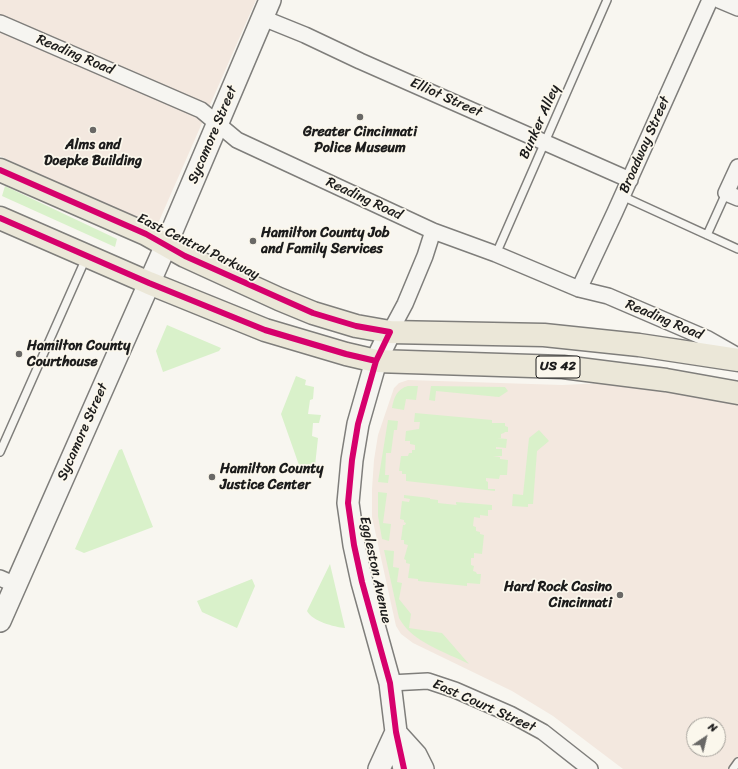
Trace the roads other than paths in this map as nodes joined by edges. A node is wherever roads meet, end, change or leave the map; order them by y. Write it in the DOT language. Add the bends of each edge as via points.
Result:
graph roads {
  1 [pos="608,0"];
  2 [pos="710,0"];
  3 [pos="719,0"];
  4 [pos="738,8"];
  5 [pos="267,9"];
  6 [pos="0,22"];
  7 [pos="218,123"];
  8 [pos="545,142"];
  9 [pos="738,167"];
  10 [pos="0,170"];
  11 [pos="630,180"];
  12 [pos="732,195"];
  13 [pos="622,196"];
  14 [pos="0,218"];
  15 [pos="433,231"];
  16 [pos="707,235"];
  17 [pos="166,245"];
  18 [pos="738,248"];
  19 [pos="496,254"];
  20 [pos="87,256"];
  21 [pos="149,283"];
  22 [pos="579,289"];
  23 [pos="390,332"];
  24 [pos="738,356"];
  25 [pos="738,360"];
  26 [pos="376,361"];
  27 [pos="738,393"];
  28 [pos="0,452"];
  29 [pos="8,581"];
  30 [pos="0,621"];
  31 [pos="390,683"];
  32 [pos="396,732"];
  33 [pos="738,762"];
  34 [pos="379,769"];
  35 [pos="404,769"];
  36 [pos="423,769"];
  37 [pos="590,769"];
  38 [pos="733,769"];
  1 -- 8 [label="lane, Bunker Alley" via="593,39"];
  2 -- 11 [label="street, Broadway Street"];
  3 -- 4 [label="street"];
  5 -- 7 [label="main road, Sycamore Street"];
  5 -- 8 [label="street, Elliot Street"];
  6 -- 7 [label="street, Reading Road" via="201,110"];
  7 -- 15 [label="street, Reading Road" via="237,140"];
  7 -- 17 [label="main road, Sycamore Street"];
  8 -- 11 [label="street, Elliot Street"];
  8 -- 19 [label="lane, Bunker Alley"];
  9 -- 12 [label="street"];
  10 -- 17 [label="main road, East Central Parkway / US 42"];
  11 -- 13 [label="street, Broadway Street"];
  12 -- 16 [label="lane"];
  13 -- 16 [label="lane"];
  13 -- 22 [label="street, Broadway Street"];
  14 -- 20 [label="main road, US 42"];
  15 -- 19 [label="street, Reading Road"];
  15 -- 23 [label="street, Eggleston Avenue" via="405,304"];
  16 -- 18 [label="lane"];
  17 -- 21 [label="main road, Sycamore Street"];
  17 -- 23 [label="main road, East Central Parkway / US 42" via="185,256 313,313 356,326"];
  19 -- 22 [label="street, Reading Road"];
  20 -- 21 [label="main road, US 42"];
  20 -- 28 [label="lane"];
  21 -- 26 [label="main road, US 42" via="265,330"];
  21 -- 29 [label="main road, Sycamore Street"];
  22 -- 24 [label="street, Reading Road" via="608,296 708,339"];
  23 -- 25 [label="main road, Reading Road / US 42" via="544,335 639,345"];
  23 -- 26 [label="main road, Eggleston Avenue"];
  26 -- 27 [label="main road, US 42" via="563,367 666,380"];
  26 -- 31 [label="main road, Eggleston Avenue" via="358,424 348,503 362,582"];
  29 -- 30 [label="main road, Sycamore Street"];
  31 -- 32 [label="main road, Eggleston Avenue"];
  31 -- 37 [label="street, East Court Street" via="428,681 455,690 510,714 543,732"];
  32 -- 34 [label="main road"];
  32 -- 35 [label="main road, Eggleston Avenue"];
  32 -- 36 [label="main road" via="416,755"];
  33 -- 38 [label="lane"];
}
